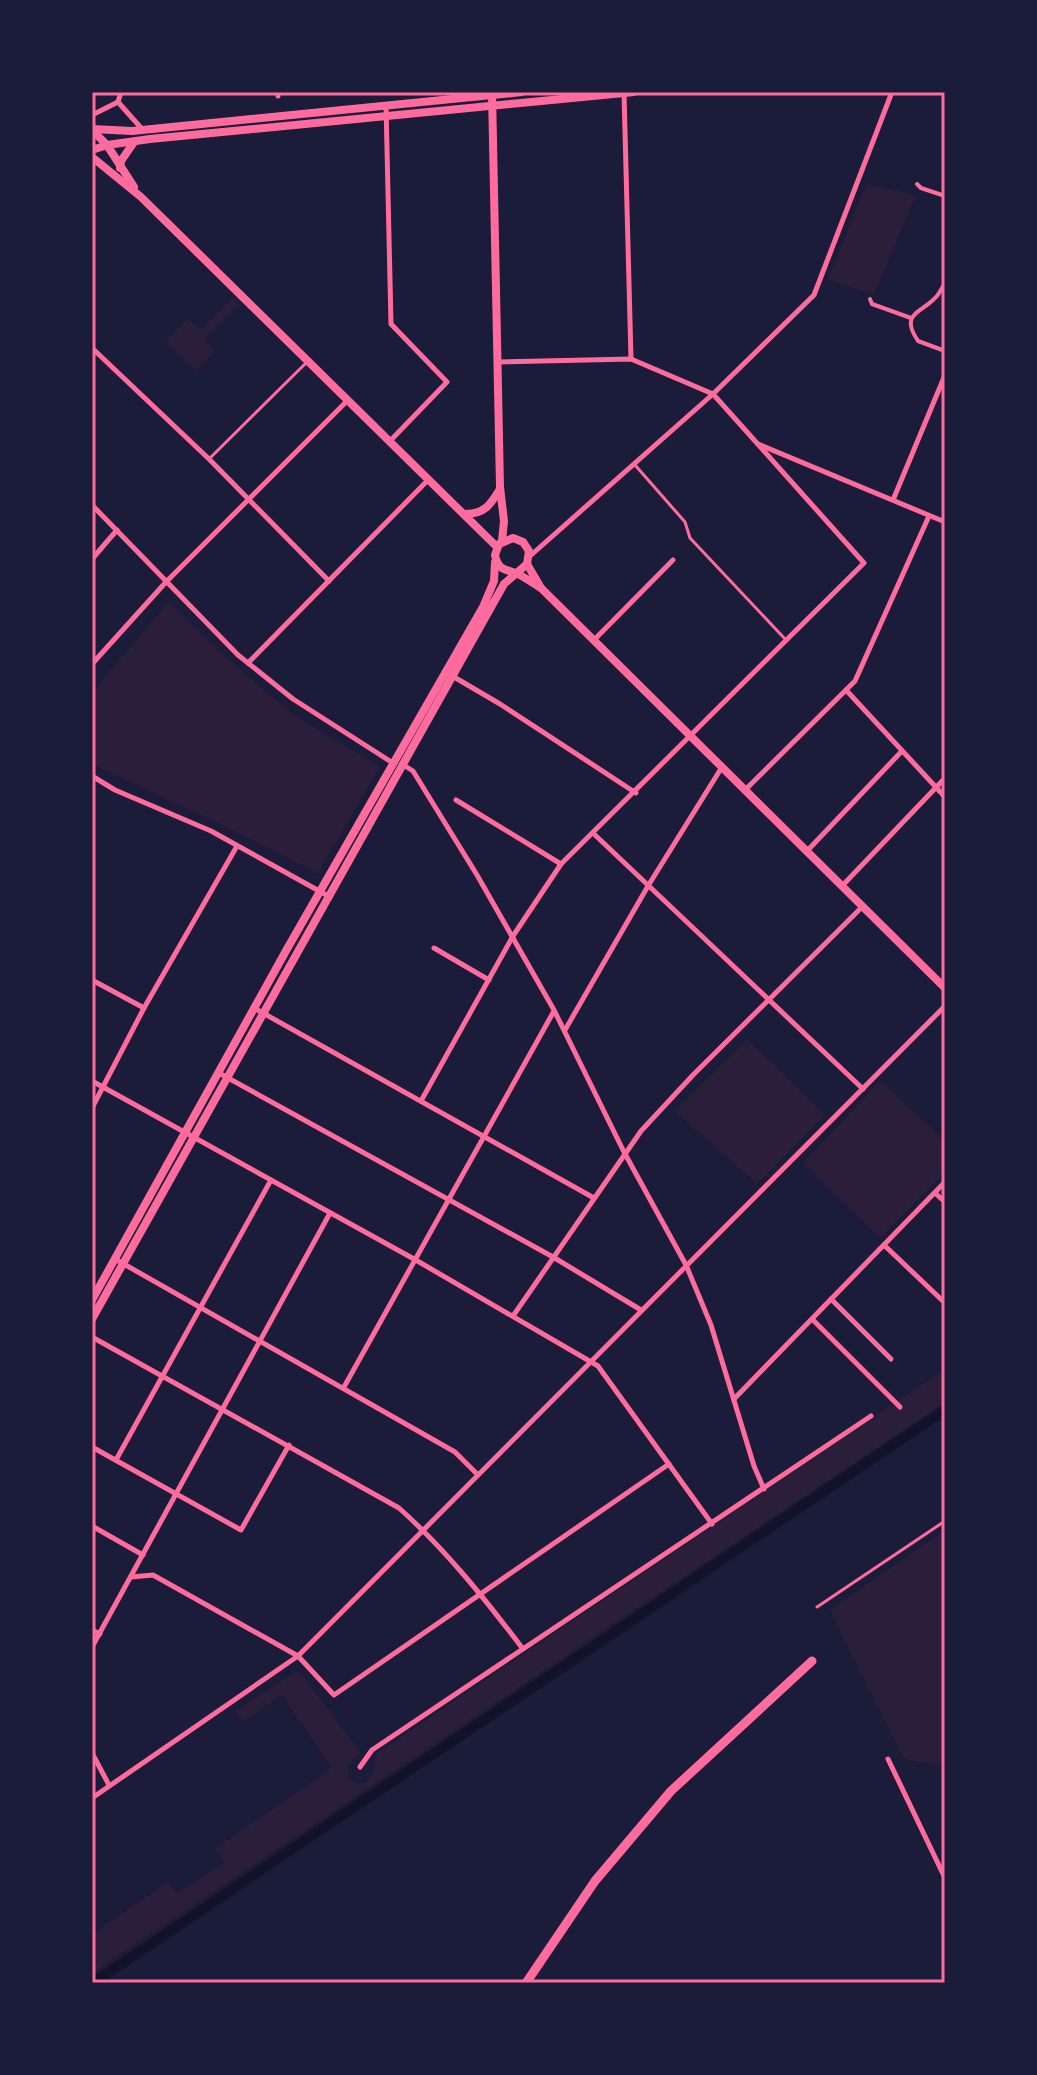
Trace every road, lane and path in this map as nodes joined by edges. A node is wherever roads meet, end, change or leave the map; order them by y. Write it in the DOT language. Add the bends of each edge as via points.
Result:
graph roads {
  1 [pos="121,92"];
  2 [pos="522,92"];
  3 [pos="624,92"];
  4 [pos="634,92"];
  5 [pos="892,92"];
  6 [pos="492,94"];
  7 [pos="118,102"];
  8 [pos="386,105"];
  9 [pos="492,107"];
  10 [pos="92,115"];
  11 [pos="386,117"];
  12 [pos="142,130"];
  13 [pos="94,131"];
  14 [pos="134,141"];
  15 [pos="97,150"];
  16 [pos="120,169"];
  17 [pos="917,184"];
  18 [pos="945,196"];
  19 [pos="141,197"];
  20 [pos="945,282"];
  21 [pos="870,299"];
  22 [pos="911,318"];
  23 [pos="92,348"];
  24 [pos="945,351"];
  25 [pos="631,359"];
  26 [pos="308,361"];
  27 [pos="498,362"];
  28 [pos="945,375"];
  29 [pos="713,394"];
  30 [pos="348,400"];
  31 [pos="390,441"];
  32 [pos="757,444"];
  33 [pos="209,459"];
  34 [pos="634,464"];
  35 [pos="429,479"];
  36 [pos="500,487"];
  37 [pos="249,499"];
  38 [pos="893,500"];
  39 [pos="92,505"];
  40 [pos="465,514"];
  41 [pos="929,516"];
  42 [pos="504,521"];
  43 [pos="945,522"];
  44 [pos="117,530"];
  45 [pos="519,539"];
  46 [pos="499,544"];
  47 [pos="92,559"];
  48 [pos="495,559"];
  49 [pos="528,560"];
  50 [pos="673,560"];
  51 [pos="515,572"];
  52 [pos="329,581"];
  53 [pos="166,582"];
  54 [pos="541,588"];
  55 [pos="594,640"];
  56 [pos="786,640"];
  57 [pos="248,663"];
  58 [pos="92,664"];
  59 [pos="454,677"];
  60 [pos="846,690"];
  61 [pos="689,735"];
  62 [pos="902,751"];
  63 [pos="392,763"];
  64 [pos="404,765"];
  65 [pos="722,767"];
  66 [pos="92,776"];
  67 [pos="945,778"];
  68 [pos="936,789"];
  69 [pos="745,790"];
  70 [pos="636,793"];
  71 [pos="945,797"];
  72 [pos="456,800"];
  73 [pos="594,834"];
  74 [pos="237,846"];
  75 [pos="807,851"];
  76 [pos="561,864"];
  77 [pos="648,886"];
  78 [pos="842,886"];
  79 [pos="321,892"];
  80 [pos="330,897"];
  81 [pos="863,906"];
  82 [pos="513,936"];
  83 [pos="434,948"];
  84 [pos="92,980"];
  85 [pos="489,980"];
  86 [pos="945,988"];
  87 [pos="767,1000"];
  88 [pos="945,1006"];
  89 [pos="144,1008"];
  90 [pos="254,1008"];
  91 [pos="554,1010"];
  92 [pos="264,1014"];
  93 [pos="565,1031"];
  94 [pos="224,1075"];
  95 [pos="92,1081"];
  96 [pos="103,1087"];
  97 [pos="863,1089"];
  98 [pos="421,1101"];
  99 [pos="92,1108"];
  100 [pos="189,1135"];
  101 [pos="484,1136"];
  102 [pos="624,1152"];
  103 [pos="271,1180"];
  104 [pos="945,1182"];
  105 [pos="935,1193"];
  106 [pos="594,1198"];
  107 [pos="448,1199"];
  108 [pos="945,1202"];
  109 [pos="330,1213"];
  110 [pos="884,1245"];
  111 [pos="553,1257"];
  112 [pos="414,1259"];
  113 [pos="119,1261"];
  114 [pos="686,1265"];
  115 [pos="831,1299"];
  116 [pos="92,1300"];
  117 [pos="945,1303"];
  118 [pos="201,1308"];
  119 [pos="641,1310"];
  120 [pos="513,1316"];
  121 [pos="92,1319"];
  122 [pos="812,1319"];
  123 [pos="92,1337"];
  124 [pos="261,1341"];
  125 [pos="891,1359"];
  126 [pos="589,1361"];
  127 [pos="164,1375"];
  128 [pos="344,1387"];
  129 [pos="734,1399"];
  130 [pos="900,1407"];
  131 [pos="223,1408"];
  132 [pos="871,1416"];
  133 [pos="289,1445"];
  134 [pos="92,1447"];
  135 [pos="116,1460"];
  136 [pos="669,1464"];
  137 [pos="478,1475"];
  138 [pos="764,1489"];
  139 [pos="177,1495"];
  140 [pos="945,1521"];
  141 [pos="712,1524"];
  142 [pos="92,1526"];
  143 [pos="423,1530"];
  144 [pos="143,1555"];
  145 [pos="131,1577"];
  146 [pos="480,1593"];
  147 [pos="817,1607"];
  148 [pos="92,1630"];
  149 [pos="100,1634"];
  150 [pos="92,1647"];
  151 [pos="523,1649"];
  152 [pos="298,1656"];
  153 [pos="812,1661"];
  154 [pos="92,1753"];
  155 [pos="888,1759"];
  156 [pos="360,1767"];
  157 [pos="109,1785"];
  158 [pos="92,1798"];
  159 [pos="945,1878"];
  160 [pos="526,1983"];
  1 -- 7 [label="street"];
  2 -- 6 [label="main road"];
  3 -- 4 [label="main road"];
  3 -- 9 [label="main road"];
  3 -- 25 [label="street"];
  5 -- 29 [label="street" via="814,295"];
  6 -- 8 [label="main road"];
  6 -- 9 [label="main road"];
  7 -- 10 [label="street"];
  7 -- 12 [label="street"];
  8 -- 11 [label="street"];
  8 -- 12 [label="main road"];
  9 -- 11 [label="main road"];
  9 -- 27 [label="main road"];
  11 -- 14 [label="main road"];
  11 -- 31 [label="street" via="391,324 447,382"];
  12 -- 13 [label="main road"];
  13 -- 15 [label="main road" via="101,141"];
  14 -- 15 [label="main road"];
  14 -- 16 [label="main road"];
  15 -- 16 [label="main road"];
  15 -- 19 [label="main road"];
  16 -- 19 [label="main road"];
  17 -- 18 [label="street"];
  19 -- 26 [label="main road"];
  20 -- 22 [label="street" via="937,297"];
  21 -- 22 [label="street"];
  22 -- 24 [label="street" via="918,341"];
  23 -- 33 [label="street"];
  25 -- 27 [label="street"];
  25 -- 29 [label="street"];
  26 -- 30 [label="main road"];
  26 -- 33 [label="lane"];
  27 -- 36 [label="main road"];
  28 -- 38 [label="street"];
  29 -- 32 [label="street"];
  29 -- 34 [label="street"];
  30 -- 31 [label="main road"];
  30 -- 37 [label="street"];
  31 -- 35 [label="main road"];
  32 -- 38 [label="street"];
  32 -- 56 [label="street" via="864,563"];
  33 -- 37 [label="street"];
  34 -- 49 [label="street"];
  34 -- 56 [label="lane" via="685,522 690,538"];
  35 -- 40 [label="main road"];
  35 -- 52 [label="street"];
  36 -- 40 [label="main road" via="487,508"];
  36 -- 42 [label="main road"];
  37 -- 52 [label="street"];
  37 -- 53 [label="street"];
  38 -- 41 [label="street"];
  39 -- 44 [label="street"];
  40 -- 46 [label="main road"];
  41 -- 43 [label="street"];
  41 -- 60 [label="street" via="855,681"];
  42 -- 45 [label="main road"];
  42 -- 46 [label="main road"];
  44 -- 47 [label="street"];
  44 -- 53 [label="street"];
  45 -- 46 [label="main road"];
  45 -- 49 [label="main road" via="527,546"];
  46 -- 48 [label="main road"];
  48 -- 51 [label="main road" via="503,570"];
  48 -- 63 [label="main road" via="494,581 483,607"];
  49 -- 51 [label="main road"];
  49 -- 54 [label="main road"];
  50 -- 55 [label="street"];
  51 -- 54 [label="main road"];
  51 -- 59 [label="main road"];
  52 -- 57 [label="street"];
  53 -- 57 [label="street"];
  53 -- 58 [label="street"];
  54 -- 55 [label="main road"];
  55 -- 61 [label="main road"];
  56 -- 61 [label="street"];
  57 -- 63 [label="street"];
  59 -- 64 [label="main road"];
  59 -- 70 [label="street"];
  60 -- 62 [label="street"];
  60 -- 69 [label="street"];
  61 -- 65 [label="main road"];
  61 -- 70 [label="street"];
  62 -- 68 [label="street"];
  62 -- 75 [label="street"];
  63 -- 64 [label="street"];
  63 -- 79 [label="main road"];
  64 -- 80 [label="main road"];
  64 -- 82 [label="street" via="413,771"];
  65 -- 69 [label="main road"];
  65 -- 77 [label="street"];
  66 -- 74 [label="street"];
  67 -- 68 [label="street"];
  68 -- 71 [label="street"];
  68 -- 78 [label="street"];
  69 -- 75 [label="main road"];
  70 -- 73 [label="street"];
  72 -- 76 [label="street"];
  73 -- 76 [label="street"];
  73 -- 77 [label="street"];
  74 -- 79 [label="street"];
  74 -- 89 [label="street"];
  75 -- 78 [label="main road"];
  76 -- 82 [label="street"];
  77 -- 87 [label="street"];
  77 -- 93 [label="street"];
  78 -- 81 [label="main road"];
  79 -- 80 [label="street"];
  79 -- 90 [label="main road"];
  80 -- 92 [label="main road"];
  81 -- 86 [label="main road"];
  81 -- 87 [label="street"];
  82 -- 85 [label="street"];
  82 -- 91 [label="street"];
  83 -- 85 [label="street"];
  84 -- 89 [label="street"];
  85 -- 98 [label="street"];
  87 -- 97 [label="street"];
  87 -- 102 [label="street"];
  88 -- 97 [label="street"];
  89 -- 96 [label="street"];
  90 -- 92 [label="street"];
  90 -- 94 [label="main road"];
  91 -- 93 [label="street"];
  91 -- 101 [label="street"];
  92 -- 94 [label="main road"];
  92 -- 98 [label="street"];
  93 -- 102 [label="street"];
  94 -- 100 [label="main road"];
  94 -- 107 [label="street"];
  95 -- 96 [label="street"];
  96 -- 99 [label="street"];
  96 -- 100 [label="street"];
  97 -- 114 [label="street"];
  98 -- 101 [label="street"];
  100 -- 103 [label="street"];
  100 -- 113 [label="main road"];
  101 -- 106 [label="street"];
  101 -- 107 [label="street"];
  102 -- 106 [label="street"];
  102 -- 114 [label="street"];
  103 -- 109 [label="street"];
  103 -- 118 [label="street"];
  104 -- 105 [label="street"];
  105 -- 108 [label="street"];
  105 -- 110 [label="street"];
  106 -- 111 [label="street"];
  107 -- 111 [label="street"];
  107 -- 112 [label="street"];
  109 -- 112 [label="street"];
  109 -- 124 [label="street"];
  110 -- 115 [label="street"];
  110 -- 117 [label="street"];
  111 -- 119 [label="street"];
  111 -- 120 [label="street"];
  112 -- 120 [label="street"];
  112 -- 128 [label="street"];
  113 -- 116 [label="main road"];
  113 -- 118 [label="street"];
  113 -- 121 [label="main road"];
  114 -- 119 [label="street"];
  114 -- 129 [label="street"];
  115 -- 122 [label="street"];
  115 -- 125 [label="street"];
  118 -- 124 [label="street"];
  118 -- 127 [label="street"];
  119 -- 126 [label="street"];
  120 -- 126 [label="street"];
  122 -- 129 [label="street"];
  122 -- 130 [label="street"];
  123 -- 127 [label="street"];
  124 -- 128 [label="street"];
  124 -- 131 [label="street"];
  126 -- 136 [label="street" via="598,1366"];
  126 -- 137 [label="street"];
  127 -- 131 [label="street"];
  127 -- 135 [label="street"];
  128 -- 137 [label="street" via="455,1452"];
  129 -- 138 [label="street"];
  131 -- 133 [label="street"];
  131 -- 139 [label="street"];
  132 -- 138 [label="street"];
  133 -- 139 [label="street" via="241,1530"];
  133 -- 143 [label="street" via="399,1508"];
  134 -- 135 [label="street"];
  135 -- 139 [label="street"];
  136 -- 141 [label="street"];
  136 -- 146 [label="street"];
  137 -- 143 [label="street"];
  138 -- 141 [label="street"];
  139 -- 144 [label="street"];
  140 -- 147 [label="lane"];
  141 -- 151 [label="street"];
  142 -- 144 [label="street"];
  143 -- 146 [label="street"];
  143 -- 152 [label="street"];
  144 -- 145 [label="street"];
  145 -- 149 [label="street"];
  145 -- 152 [label="street" via="153,1575"];
  146 -- 151 [label="street"];
  146 -- 152 [label="street" via="334,1695"];
  148 -- 149 [label="street"];
  149 -- 150 [label="street"];
  151 -- 156 [label="street" via="372,1750"];
  152 -- 157 [label="street"];
  153 -- 160 [label="main road" via="671,1791 595,1881"];
  154 -- 157 [label="street"];
  155 -- 159 [label="street"];
  157 -- 158 [label="street"];
}
